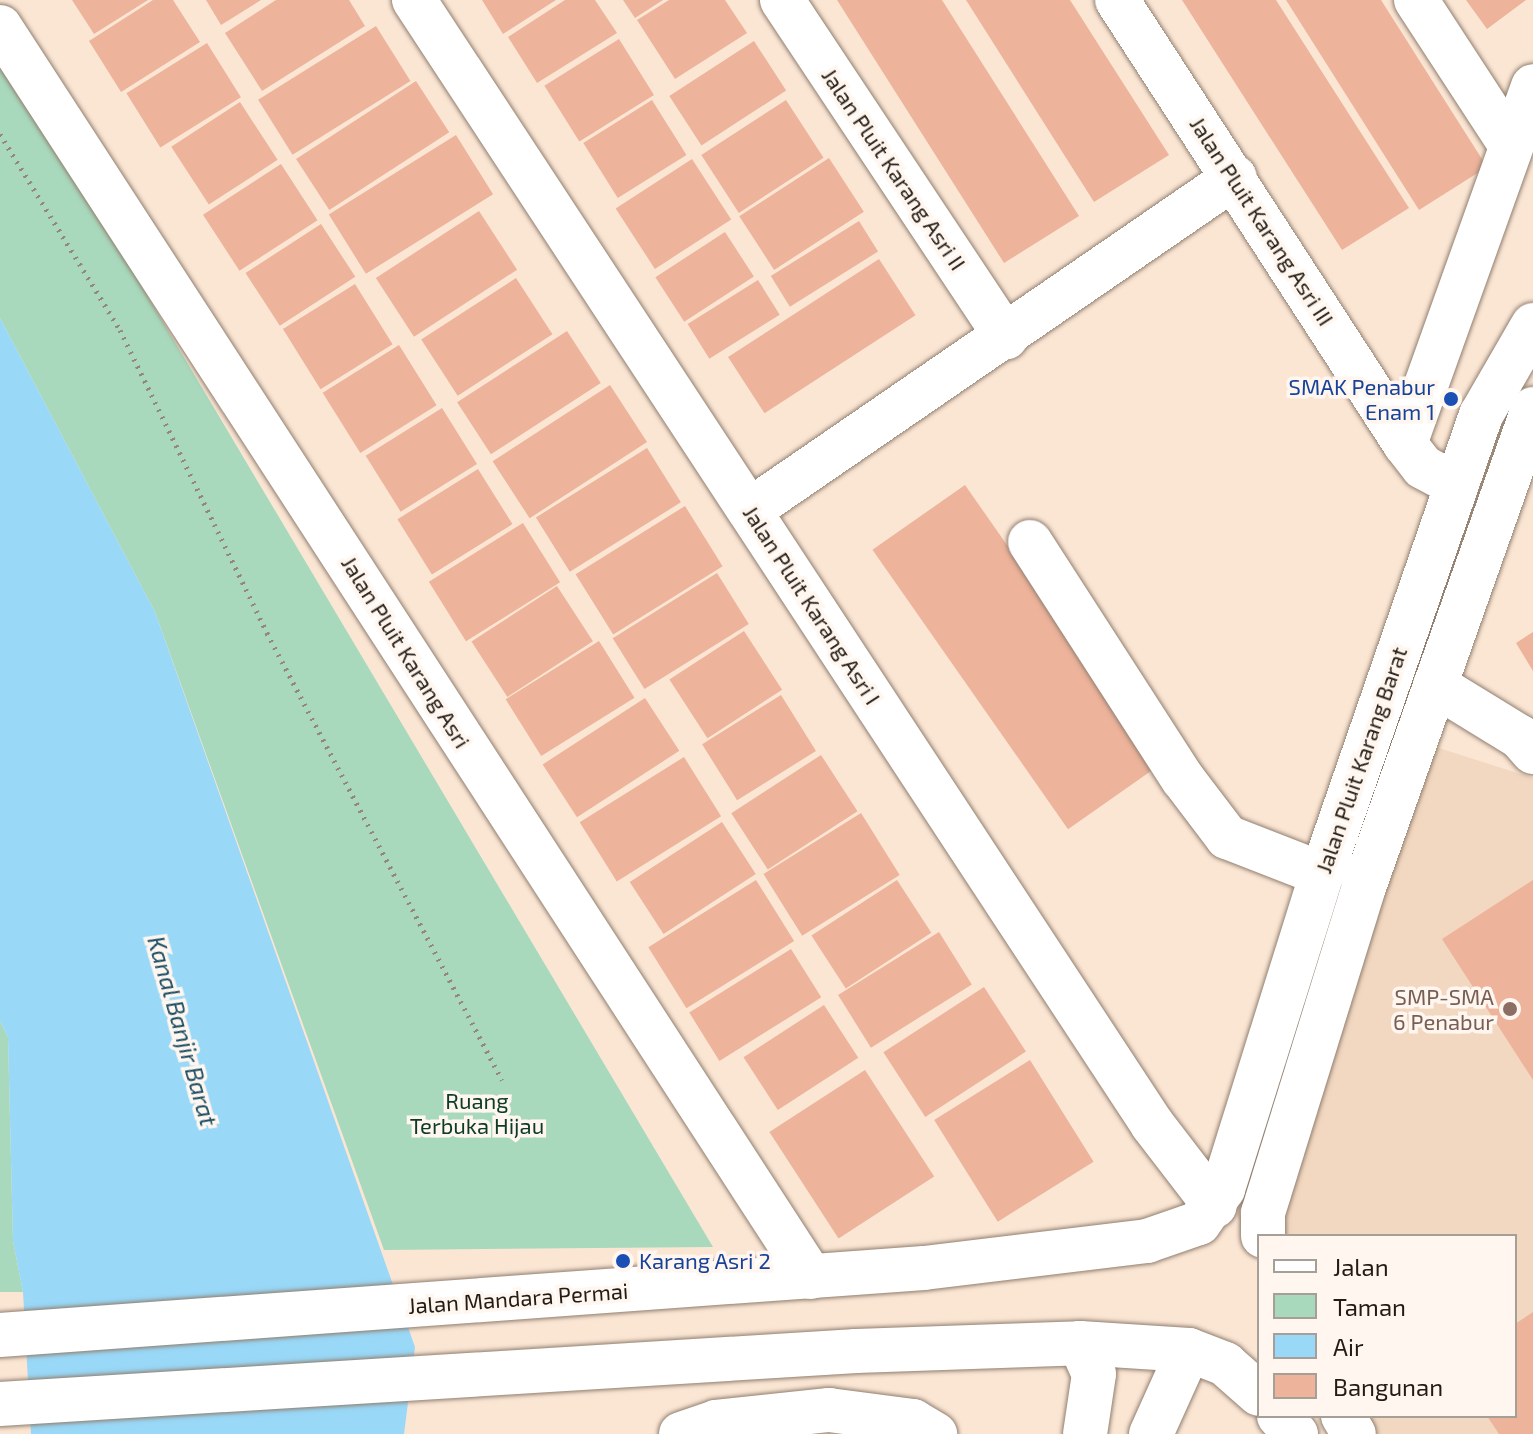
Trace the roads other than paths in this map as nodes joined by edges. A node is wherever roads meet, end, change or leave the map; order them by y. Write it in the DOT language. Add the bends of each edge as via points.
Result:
graph roads {
  1 [pos="414,0"];
  2 [pos="782,0"];
  3 [pos="1117,0"];
  4 [pos="1416,0"];
  5 [pos="0,27"];
  6 [pos="1533,86"];
  7 [pos="1511,146"];
  8 [pos="1235,177"];
  9 [pos="1533,325"];
  10 [pos="1006,337"];
  11 [pos="1514,390"];
  12 [pos="1533,409"];
  13 [pos="1405,444"];
  14 [pos="1457,485"];
  15 [pos="750,510"];
  16 [pos="1030,542"];
  17 [pos="1435,685"];
  18 [pos="1533,752"];
  19 [pos="1300,866"];
  20 [pos="1215,1206"];
  21 [pos="1263,1234"];
  22 [pos="811,1277"];
  23 [pos="12,1334"];
  24 [pos="1080,1343"];
  25 [pos="1189,1350"];
  26 [pos="1257,1392"];
  27 [pos="12,1403"];
  28 [pos="1281,1418"];
  29 [pos="681,1434"];
  30 [pos="935,1434"];
  31 [pos="1085,1434"];
  32 [pos="1151,1434"];
  33 [pos="1296,1434"];
  1 -- 15 [label="street, Jalan Pluit Karang Asri I"];
  2 -- 10 [label="street, Jalan Pluit Karang Asri II"];
  3 -- 8 [label="street, Jalan Pluit Karang Asri III"];
  4 -- 7 [label="street"];
  5 -- 22 [label="street, Jalan Pluit Karang Asri"];
  6 -- 7 [label="street"];
  7 -- 13 [label="street"];
  8 -- 10 [label="street"];
  8 -- 13 [label="street, Jalan Pluit Karang Asri III"];
  9 -- 11 [label="street, Jalan Pluit Karang Barat"];
  10 -- 15 [label="street"];
  11 -- 14 [label="street, Jalan Pluit Karang Barat"];
  12 -- 17 [label="street, Jalan Pluit Karang Barat"];
  13 -- 14 [label="street, Jalan Pluit Karang Asri III" via="1423,467"];
  14 -- 19 [label="street, Jalan Pluit Karang Barat"];
  15 -- 20 [label="street, Jalan Pluit Karang Asri I" via="1152,1124"];
  16 -- 19 [label="street" via="1183,779 1227,837"];
  17 -- 18 [label="street" via="1520,737"];
  17 -- 21 [label="street, Jalan Pluit Karang Barat" via="1287,1130 1263,1213"];
  19 -- 20 [label="street, Jalan Pluit Karang Barat"];
  20 -- 22 [label="street, Jalan Mandara Permai" via="1187,1230 1147,1241 1017,1259"];
  22 -- 23 [label="street, Jalan Mandara Permai"];
  24 -- 25 [label="street"];
  24 -- 27 [label="street"];
  24 -- 31 [label="street" via="1094,1374"];
  25 -- 26 [label="street" via="1225,1364"];
  25 -- 32 [label="street"];
  28 -- 33 [label="street"];
  29 -- 30 [label="street" via="716,1422 829,1410 913,1421"];
}
